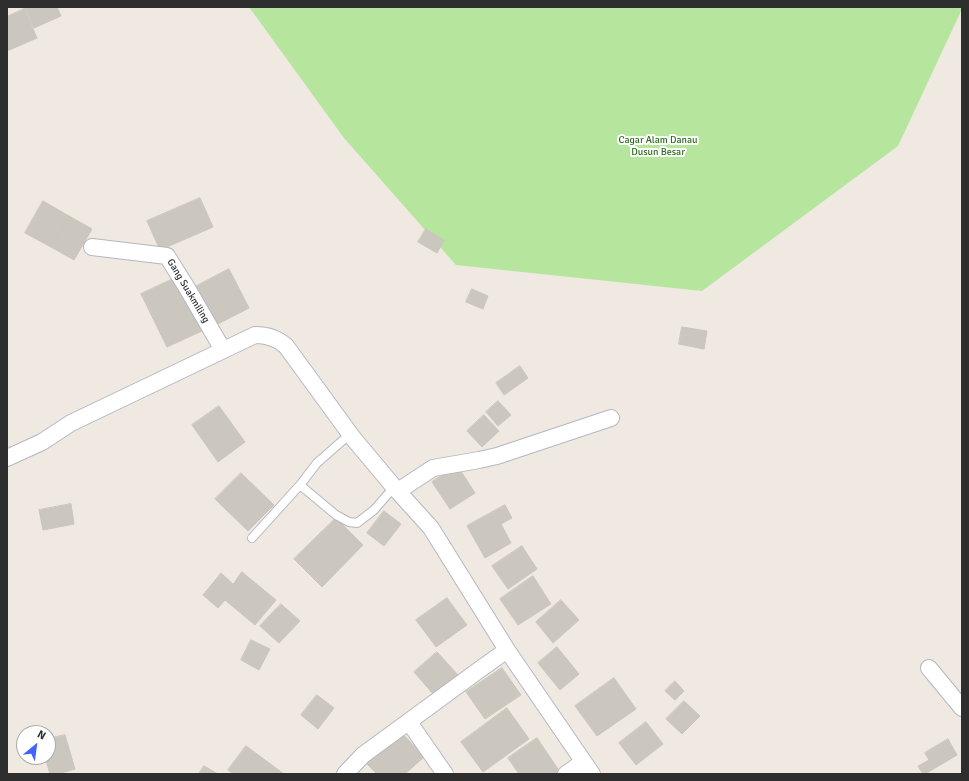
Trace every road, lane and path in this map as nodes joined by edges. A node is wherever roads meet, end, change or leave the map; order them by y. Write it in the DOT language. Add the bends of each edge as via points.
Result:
graph roads {
  1 [pos="92,247"];
  2 [pos="223,350"];
  3 [pos="611,418"];
  4 [pos="350,434"];
  5 [pos="7,458"];
  6 [pos="300,485"];
  7 [pos="396,489"];
  8 [pos="252,538"];
  9 [pos="507,650"];
  10 [pos="929,668"];
  11 [pos="962,708"];
  12 [pos="409,722"];
  13 [pos="587,768"];
  14 [pos="345,774"];
  15 [pos="445,774"];
  16 [pos="566,774"];
  1 -- 2 [label="street, Gang Suakmiling" via="167,256"];
  2 -- 4 [label="street" via="255,335 274,338 283,343"];
  2 -- 5 [label="street" via="71,423 42,442"];
  3 -- 7 [label="street" via="497,456 433,468"];
  4 -- 6 [label="lane" via="317,463"];
  4 -- 7 [label="street"];
  6 -- 7 [label="lane" via="336,515 357,523"];
  6 -- 8 [label="lane"];
  7 -- 9 [label="street" via="431,528"];
  9 -- 12 [label="street"];
  9 -- 13 [label="street"];
  10 -- 11 [label="street"];
  12 -- 14 [label="street" via="363,755"];
  12 -- 15 [label="street"];
  13 -- 16 [label="street"];
}
